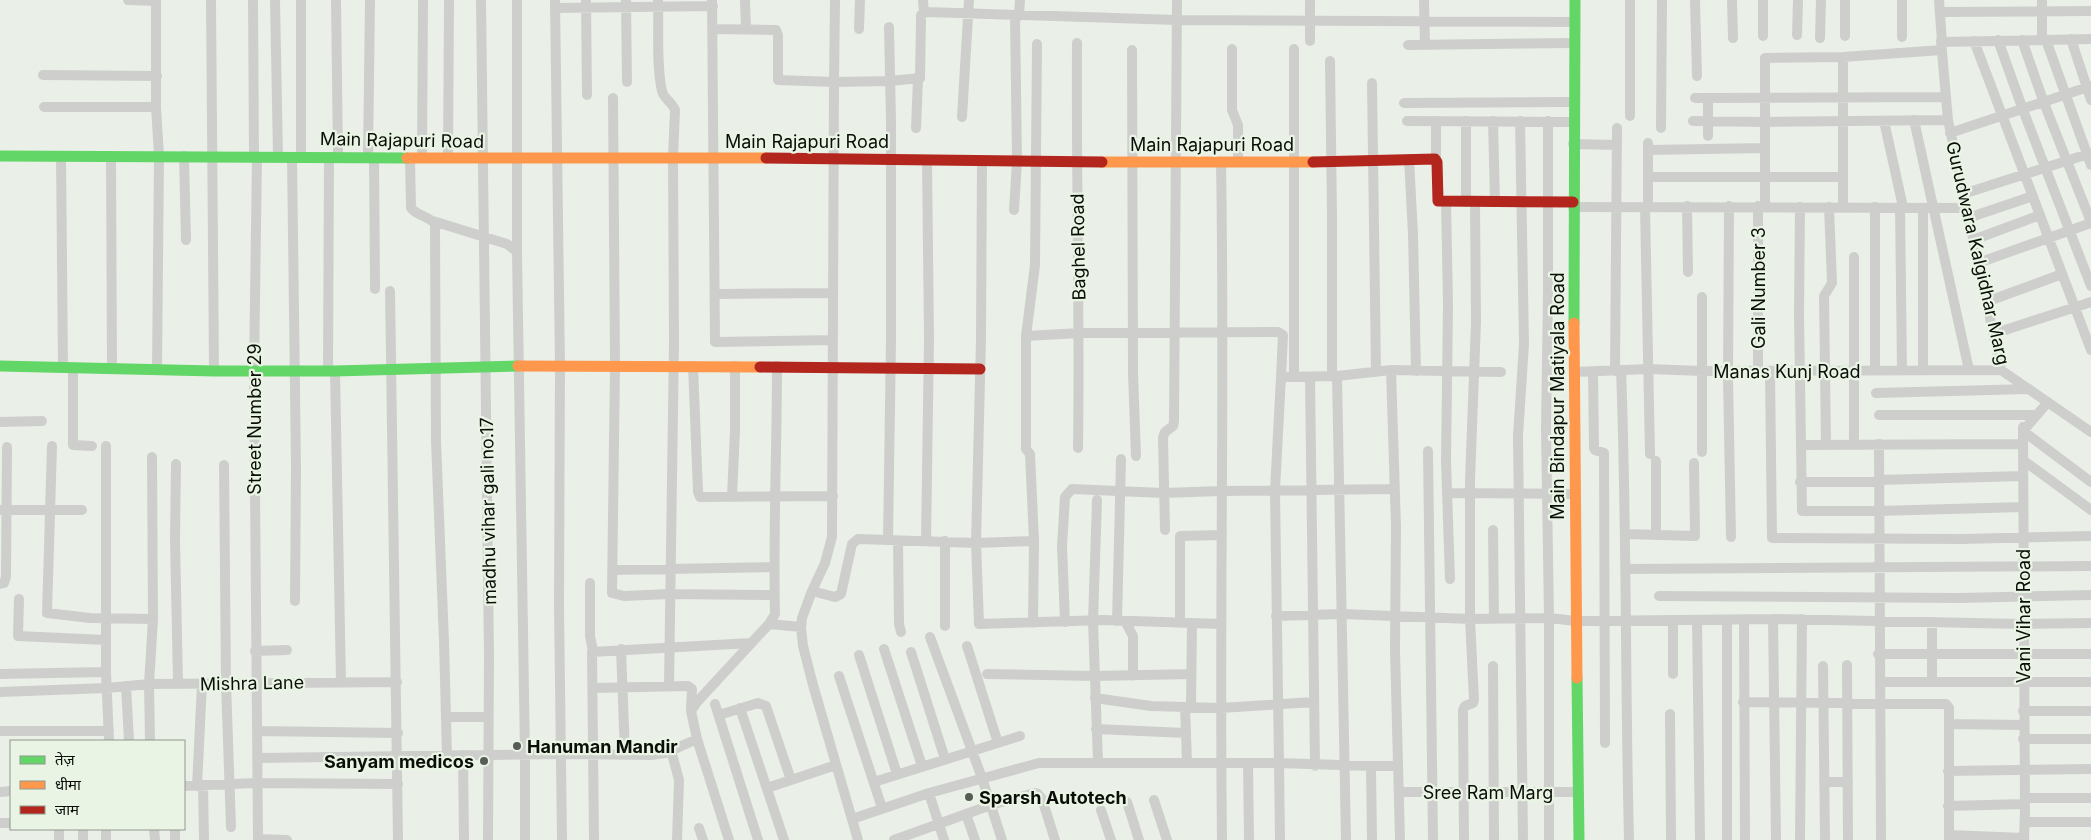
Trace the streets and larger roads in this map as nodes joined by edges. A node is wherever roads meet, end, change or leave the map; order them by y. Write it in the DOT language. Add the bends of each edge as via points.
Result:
graph roads {
  1 [pos="128,0"];
  2 [pos="156,0"];
  3 [pos="211,0"];
  4 [pos="252,0"];
  5 [pos="276,0"];
  6 [pos="301,0"];
  7 [pos="336,0"];
  8 [pos="370,0"];
  9 [pos="423,0"];
  10 [pos="449,0"];
  11 [pos="481,0"];
  12 [pos="517,0"];
  13 [pos="745,0"];
  14 [pos="835,0"];
  15 [pos="860,0"];
  16 [pos="923,0"];
  17 [pos="969,0"];
  18 [pos="1020,0"];
  19 [pos="1177,0"];
  20 [pos="1310,0"];
  21 [pos="1424,0"];
  22 [pos="1575,0"];
  23 [pos="1630,0"];
  24 [pos="1662,0"];
  25 [pos="1695,0"];
  26 [pos="1732,0"];
  27 [pos="1763,0"];
  28 [pos="1798,0"];
  29 [pos="1821,0"];
  30 [pos="1845,0"];
  31 [pos="1902,0"];
  32 [pos="1939,0"];
  33 [pos="2042,0"];
  34 [pos="712,3"];
  35 [pos="556,4"];
  36 [pos="587,4"];
  37 [pos="607,4"];
  38 [pos="626,4"];
  39 [pos="658,4"];
  40 [pos="2042,11"];
  41 [pos="2091,11"];
  42 [pos="1940,12"];
  43 [pos="924,13"];
  44 [pos="969,14"];
  45 [pos="1017,16"];
  46 [pos="1176,20"];
  47 [pos="1310,20"];
  48 [pos="1424,21"];
  49 [pos="1575,22"];
  50 [pos="889,27"];
  51 [pos="713,29"];
  52 [pos="746,29"];
  53 [pos="859,29"];
  54 [pos="1797,35"];
  55 [pos="1763,36"];
  56 [pos="1845,36"];
  57 [pos="1902,37"];
  58 [pos="1733,38"];
  59 [pos="1820,38"];
  60 [pos="2071,39"];
  61 [pos="2091,39"];
  62 [pos="1998,40"];
  63 [pos="2022,40"];
  64 [pos="2044,40"];
  65 [pos="1310,41"];
  66 [pos="1974,41"];
  67 [pos="1077,43"];
  68 [pos="1574,43"];
  69 [pos="1037,44"];
  70 [pos="1408,45"];
  71 [pos="1425,45"];
  72 [pos="1942,45"];
  73 [pos="1232,49"];
  74 [pos="1294,49"];
  75 [pos="1132,50"];
  76 [pos="1842,57"];
  77 [pos="1330,61"];
  78 [pos="43,75"];
  79 [pos="157,76"];
  80 [pos="1697,76"];
  81 [pos="918,79"];
  82 [pos="890,81"];
  83 [pos="627,82"];
  84 [pos="834,82"];
  85 [pos="1372,83"];
  86 [pos="2089,87"];
  87 [pos="587,95"];
  88 [pos="2065,96"];
  89 [pos="1945,97"];
  90 [pos="613,98"];
  91 [pos="1695,98"];
  92 [pos="1708,98"];
  93 [pos="1841,98"];
  94 [pos="1765,99"];
  95 [pos="2091,100"];
  96 [pos="1573,102"];
  97 [pos="1404,103"];
  98 [pos="2044,103"];
  99 [pos="44,107"];
  100 [pos="156,107"];
  101 [pos="2023,110"];
  102 [pos="1630,116"];
  103 [pos="962,117"];
  104 [pos="2002,117"];
  105 [pos="1884,120"];
  106 [pos="1914,120"];
  107 [pos="1948,120"];
  108 [pos="1407,121"];
  109 [pos="1436,121"];
  110 [pos="1466,121"];
  111 [pos="1493,121"];
  112 [pos="1520,121"];
  113 [pos="1693,121"];
  114 [pos="1708,121"];
  115 [pos="1842,121"];
  116 [pos="1548,122"];
  117 [pos="1573,122"];
  118 [pos="1765,122"];
  119 [pos="916,128"];
  120 [pos="1617,128"];
  121 [pos="1661,128"];
  122 [pos="1950,133"];
  123 [pos="1708,136"];
  124 [pos="1573,144"];
  125 [pos="1617,145"];
  126 [pos="1765,148"];
  127 [pos="0,156"];
  128 [pos="61,156"];
  129 [pos="111,156"];
  130 [pos="158,156"];
  131 [pos="184,156"];
  132 [pos="278,156"];
  133 [pos="212,157"];
  134 [pos="256,157"];
  135 [pos="297,157"];
  136 [pos="333,157"];
  137 [pos="2090,157"];
  138 [pos="371,158"];
  139 [pos="416,158"];
  140 [pos="448,158"];
  141 [pos="612,158"];
  142 [pos="673,158"];
  143 [pos="714,158"];
  144 [pos="834,158"];
  145 [pos="484,159"];
  146 [pos="516,159"];
  147 [pos="556,159"];
  148 [pos="1436,159"];
  149 [pos="891,160"];
  150 [pos="927,160"];
  151 [pos="1373,160"];
  152 [pos="1409,160"];
  153 [pos="982,161"];
  154 [pos="1017,161"];
  155 [pos="1037,161"];
  156 [pos="1076,162"];
  157 [pos="1134,162"];
  158 [pos="1175,162"];
  159 [pos="1222,162"];
  160 [pos="1238,162"];
  161 [pos="1294,162"];
  162 [pos="1330,162"];
  163 [pos="2067,162"];
  164 [pos="2046,168"];
  165 [pos="2023,175"];
  166 [pos="1765,176"];
  167 [pos="1648,177"];
  168 [pos="1842,177"];
  169 [pos="1963,194"];
  170 [pos="2033,196"];
  171 [pos="1446,201"];
  172 [pos="1470,202"];
  173 [pos="1495,202"];
  174 [pos="1522,202"];
  175 [pos="1547,202"];
  176 [pos="1573,204"];
  177 [pos="1687,206"];
  178 [pos="1729,206"];
  179 [pos="1761,206"];
  180 [pos="1800,206"];
  181 [pos="1616,207"];
  182 [pos="1647,207"];
  183 [pos="1829,207"];
  184 [pos="1842,207"];
  185 [pos="1875,207"];
  186 [pos="1901,207"];
  187 [pos="1928,208"];
  188 [pos="1014,210"];
  189 [pos="1967,213"];
  190 [pos="2040,215"];
  191 [pos="433,221"];
  192 [pos="2091,223"];
  193 [pos="2070,230"];
  194 [pos="486,238"];
  195 [pos="2048,238"];
  196 [pos="186,240"];
  197 [pos="1973,240"];
  198 [pos="517,254"];
  199 [pos="1854,257"];
  200 [pos="1978,263"];
  201 [pos="1688,272"];
  202 [pos="2062,274"];
  203 [pos="2091,286"];
  204 [pos="375,290"];
  205 [pos="390,291"];
  206 [pos="833,293"];
  207 [pos="716,294"];
  208 [pos="1702,297"];
  209 [pos="1986,302"];
  210 [pos="2091,302"];
  211 [pos="2074,307"];
  212 [pos="1080,333"];
  213 [pos="1133,333"];
  214 [pos="1174,333"];
  215 [pos="1224,333"];
  216 [pos="1993,334"];
  217 [pos="1026,336"];
  218 [pos="832,340"];
  219 [pos="2091,350"];
  220 [pos="560,365"];
  221 [pos="615,365"];
  222 [pos="0,366"];
  223 [pos="486,366"];
  224 [pos="517,366"];
  225 [pos="674,366"];
  226 [pos="693,366"];
  227 [pos="735,366"];
  228 [pos="777,366"];
  229 [pos="833,366"];
  230 [pos="68,368"];
  231 [pos="435,368"];
  232 [pos="112,369"];
  233 [pos="390,369"];
  234 [pos="1649,369"];
  235 [pos="157,370"];
  236 [pos="254,370"];
  237 [pos="295,370"];
  238 [pos="891,370"];
  239 [pos="928,370"];
  240 [pos="980,370"];
  241 [pos="1391,370"];
  242 [pos="1416,370"];
  243 [pos="1826,370"];
  244 [pos="1854,370"];
  245 [pos="1875,370"];
  246 [pos="1902,370"];
  247 [pos="1923,370"];
  248 [pos="1970,370"];
  249 [pos="2001,370"];
  250 [pos="214,371"];
  251 [pos="332,371"];
  252 [pos="1448,371"];
  253 [pos="1475,371"];
  254 [pos="1618,371"];
  255 [pos="1702,371"];
  256 [pos="1728,371"];
  257 [pos="1758,371"];
  258 [pos="1770,371"];
  259 [pos="1800,371"];
  260 [pos="1376,372"];
  261 [pos="1501,372"];
  262 [pos="1574,372"];
  263 [pos="1593,372"];
  264 [pos="1334,376"];
  265 [pos="1281,377"];
  266 [pos="1294,377"];
  267 [pos="1310,377"];
  268 [pos="2029,389"];
  269 [pos="1876,393"];
  270 [pos="2048,402"];
  271 [pos="1879,415"];
  272 [pos="2024,415"];
  273 [pos="2037,415"];
  274 [pos="42,421"];
  275 [pos="0,422"];
  276 [pos="2086,424"];
  277 [pos="2023,431"];
  278 [pos="2091,432"];
  279 [pos="1854,444"];
  280 [pos="1878,444"];
  281 [pos="2022,444"];
  282 [pos="1801,445"];
  283 [pos="1826,445"];
  284 [pos="7,446"];
  285 [pos="52,446"];
  286 [pos="92,446"];
  287 [pos="106,446"];
  288 [pos="1078,448"];
  289 [pos="1428,451"];
  290 [pos="1702,452"];
  291 [pos="1136,456"];
  292 [pos="152,457"];
  293 [pos="1121,459"];
  294 [pos="2023,460"];
  295 [pos="1694,463"];
  296 [pos="176,464"];
  297 [pos="224,465"];
  298 [pos="2023,476"];
  299 [pos="1878,481"];
  300 [pos="1800,482"];
  301 [pos="2091,482"];
  302 [pos="1275,490"];
  303 [pos="1310,490"];
  304 [pos="1340,490"];
  305 [pos="1394,490"];
  306 [pos="1120,491"];
  307 [pos="1222,491"];
  308 [pos="1470,492"];
  309 [pos="1163,493"];
  310 [pos="1447,493"];
  311 [pos="1519,493"];
  312 [pos="1548,493"];
  313 [pos="1575,494"];
  314 [pos="732,496"];
  315 [pos="774,496"];
  316 [pos="833,496"];
  317 [pos="1097,500"];
  318 [pos="2023,507"];
  319 [pos="3,510"];
  320 [pos="50,510"];
  321 [pos="82,510"];
  322 [pos="2091,510"];
  323 [pos="1878,511"];
  324 [pos="1165,530"];
  325 [pos="1493,530"];
  326 [pos="1626,534"];
  327 [pos="1222,535"];
  328 [pos="1656,535"];
  329 [pos="2091,536"];
  330 [pos="1731,537"];
  331 [pos="2023,537"];
  332 [pos="1878,539"];
  333 [pos="926,540"];
  334 [pos="893,541"];
  335 [pos="944,541"];
  336 [pos="1034,541"];
  337 [pos="976,543"];
  338 [pos="2023,566"];
  339 [pos="2091,566"];
  340 [pos="774,567"];
  341 [pos="1878,568"];
  342 [pos="1626,569"];
  343 [pos="613,570"];
  344 [pos="671,570"];
  345 [pos="1450,579"];
  346 [pos="590,583"];
  347 [pos="0,584"];
  348 [pos="812,591"];
  349 [pos="669,594"];
  350 [pos="2091,594"];
  351 [pos="774,595"];
  352 [pos="1659,596"];
  353 [pos="1878,597"];
  354 [pos="2023,597"];
  355 [pos="18,599"];
  356 [pos="295,601"];
  357 [pos="1342,614"];
  358 [pos="1312,615"];
  359 [pos="1396,615"];
  360 [pos="1276,616"];
  361 [pos="1431,617"];
  362 [pos="106,618"];
  363 [pos="1520,618"];
  364 [pos="1549,618"];
  365 [pos="153,619"];
  366 [pos="1470,619"];
  367 [pos="1494,619"];
  368 [pos="1774,619"];
  369 [pos="1605,620"];
  370 [pos="1626,620"];
  371 [pos="1672,620"];
  372 [pos="1697,620"];
  373 [pos="1727,620"];
  374 [pos="1744,620"];
  375 [pos="1802,620"];
  376 [pos="1093,621"];
  377 [pos="1121,621"];
  378 [pos="1576,621"];
  379 [pos="1878,621"];
  380 [pos="1065,622"];
  381 [pos="1932,622"];
  382 [pos="1033,623"];
  383 [pos="1180,623"];
  384 [pos="1192,623"];
  385 [pos="2091,623"];
  386 [pos="769,624"];
  387 [pos="1222,624"];
  388 [pos="2023,624"];
  389 [pos="945,626"];
  390 [pos="801,627"];
  391 [pos="901,632"];
  392 [pos="930,638"];
  393 [pos="106,640"];
  394 [pos="751,643"];
  395 [pos="967,646"];
  396 [pos="668,647"];
  397 [pos="621,649"];
  398 [pos="884,649"];
  399 [pos="287,650"];
  400 [pos="256,651"];
  401 [pos="593,651"];
  402 [pos="911,652"];
  403 [pos="1878,654"];
  404 [pos="1932,654"];
  405 [pos="2023,654"];
  406 [pos="2091,654"];
  407 [pos="859,656"];
  408 [pos="1847,665"];
  409 [pos="1493,666"];
  410 [pos="1823,666"];
  411 [pos="106,672"];
  412 [pos="0,674"];
  413 [pos="987,674"];
  414 [pos="1192,674"];
  415 [pos="1673,674"];
  416 [pos="839,676"];
  417 [pos="1095,676"];
  418 [pos="1133,676"];
  419 [pos="256,682"];
  420 [pos="341,682"];
  421 [pos="397,682"];
  422 [pos="1880,682"];
  423 [pos="1932,682"];
  424 [pos="2023,682"];
  425 [pos="2091,682"];
  426 [pos="178,683"];
  427 [pos="226,683"];
  428 [pos="149,684"];
  429 [pos="202,684"];
  430 [pos="126,686"];
  431 [pos="668,686"];
  432 [pos="107,688"];
  433 [pos="593,688"];
  434 [pos="623,688"];
  435 [pos="0,692"];
  436 [pos="1095,698"];
  437 [pos="1314,702"];
  438 [pos="1743,702"];
  439 [pos="1278,703"];
  440 [pos="1774,703"];
  441 [pos="715,704"];
  442 [pos="1801,704"];
  443 [pos="1823,704"];
  444 [pos="1847,704"];
  445 [pos="1881,704"];
  446 [pos="1188,707"];
  447 [pos="740,708"];
  448 [pos="1220,708"];
  449 [pos="691,711"];
  450 [pos="2023,711"];
  451 [pos="2091,711"];
  452 [pos="1670,714"];
  453 [pos="719,715"];
  454 [pos="446,717"];
  455 [pos="488,717"];
  456 [pos="1949,724"];
  457 [pos="2024,726"];
  458 [pos="1096,729"];
  459 [pos="0,731"];
  460 [pos="257,731"];
  461 [pos="1186,733"];
  462 [pos="398,734"];
  463 [pos="109,736"];
  464 [pos="1020,736"];
  465 [pos="697,739"];
  466 [pos="2024,739"];
  467 [pos="2091,739"];
  468 [pos="129,740"];
  469 [pos="150,740"];
  470 [pos="998,743"];
  471 [pos="1605,743"];
  472 [pos="671,750"];
  473 [pos="972,751"];
  474 [pos="562,754"];
  475 [pos="594,754"];
  476 [pos="625,754"];
  477 [pos="488,755"];
  478 [pos="525,755"];
  479 [pos="398,756"];
  480 [pos="447,756"];
  481 [pos="462,756"];
  482 [pos="257,758"];
  483 [pos="946,759"];
  484 [pos="1098,762"];
  485 [pos="1187,762"];
  486 [pos="1221,762"];
  487 [pos="1248,763"];
  488 [pos="1279,763"];
  489 [pos="836,766"];
  490 [pos="922,766"];
  491 [pos="1314,766"];
  492 [pos="1346,766"];
  493 [pos="1371,766"];
  494 [pos="1398,766"];
  495 [pos="2024,768"];
  496 [pos="2091,769"];
  497 [pos="1948,771"];
  498 [pos="898,774"];
  499 [pos="982,778"];
  500 [pos="791,780"];
  501 [pos="874,782"];
  502 [pos="1824,782"];
  503 [pos="1848,782"];
  504 [pos="257,783"];
  505 [pos="229,784"];
  506 [pos="398,784"];
  507 [pos="200,785"];
  508 [pos="185,786"];
  509 [pos="767,788"];
  510 [pos="1522,791"];
  511 [pos="1549,791"];
  512 [pos="1399,792"];
  513 [pos="1464,792"];
  514 [pos="1494,792"];
  515 [pos="1578,792"];
  516 [pos="929,793"];
  517 [pos="1432,793"];
  518 [pos="2091,798"];
  519 [pos="1154,800"];
  520 [pos="2025,801"];
  521 [pos="1127,802"];
  522 [pos="991,805"];
  523 [pos="1948,806"];
  524 [pos="882,808"];
  525 [pos="1101,810"];
  526 [pos="966,814"];
  527 [pos="852,819"];
  528 [pos="2025,822"];
  529 [pos="2091,822"];
  530 [pos="939,823"];
  531 [pos="231,827"];
  532 [pos="699,828"];
  533 [pos="1949,838"];
  534 [pos="2024,839"];
  535 [pos="204,840"];
  536 [pos="258,840"];
  537 [pos="287,840"];
  538 [pos="398,840"];
  539 [pos="464,840"];
  540 [pos="488,840"];
  541 [pos="525,840"];
  542 [pos="562,840"];
  543 [pos="594,840"];
  544 [pos="677,840"];
  545 [pos="703,840"];
  546 [pos="729,840"];
  547 [pos="758,840"];
  548 [pos="784,840"];
  549 [pos="858,840"];
  550 [pos="894,840"];
  551 [pos="944,840"];
  552 [pos="975,840"];
  553 [pos="1002,840"];
  554 [pos="1055,840"];
  555 [pos="1111,840"];
  556 [pos="1139,840"];
  557 [pos="1167,840"];
  558 [pos="1222,840"];
  559 [pos="1249,840"];
  560 [pos="1280,840"];
  561 [pos="1346,840"];
  562 [pos="1372,840"];
  563 [pos="1400,840"];
  564 [pos="1433,840"];
  565 [pos="1464,840"];
  566 [pos="1494,840"];
  567 [pos="1523,840"];
  568 [pos="1549,840"];
  569 [pos="1579,840"];
  570 [pos="1629,840"];
  571 [pos="1671,840"];
  572 [pos="1700,840"];
  573 [pos="1727,840"];
  574 [pos="1745,840"];
  575 [pos="1776,840"];
  576 [pos="1800,840"];
  577 [pos="1825,840"];
  578 [pos="1848,840"];
  579 [pos="1881,840"];
  1 -- 2 [label="street"];
  2 -- 79 [label="street"];
  3 -- 133 [label="street"];
  4 -- 134 [label="street, Street Number 29"];
  5 -- 132 [label="street"];
  6 -- 135 [label="street"];
  7 -- 136 [label="street"];
  8 -- 138 [label="street"];
  9 -- 139 [label="street"];
  10 -- 140 [label="street"];
  11 -- 145 [label="street, madhu vihar gali no.17"];
  12 -- 146 [label="street"];
  13 -- 52 [label="street"];
  14 -- 84 [label="street"];
  15 -- 53 [label="street"];
  16 -- 43 [label="street"];
  17 -- 44 [label="street"];
  18 -- 45 [label="street"];
  19 -- 46 [label="street"];
  20 -- 47 [label="street"];
  21 -- 48 [label="street"];
  22 -- 49 [label="street, Main Bindapur Matiyala Road"];
  23 -- 102 [label="street"];
  24 -- 121 [label="street"];
  25 -- 80 [label="street"];
  26 -- 58 [label="street"];
  27 -- 55 [label="street"];
  28 -- 54 [label="street"];
  29 -- 59 [label="street"];
  30 -- 56 [label="street"];
  31 -- 57 [label="street"];
  32 -- 42 [label="street, Gurudwara Kalgidhar Marg"];
  33 -- 40 [label="street"];
  34 -- 39 [label="street"];
  34 -- 51 [label="street"];
  35 -- 36 [label="street"];
  35 -- 147 [label="street"];
  36 -- 37 [label="street"];
  36 -- 87 [label="street"];
  37 -- 38 [label="street"];
  38 -- 39 [label="street"];
  38 -- 83 [label="street"];
  39 -- 142 [label="street" via="662,94 675,110"];
  40 -- 41 [label="street"];
  40 -- 42 [label="street"];
  40 -- 64 [label="street"];
  42 -- 72 [label="street, Gurudwara Kalgidhar Marg"];
  43 -- 44 [label="street"];
  43 -- 81 [label="street" via="921,19 921,76"];
  44 -- 45 [label="street"];
  44 -- 103 [label="street"];
  45 -- 46 [label="street"];
  45 -- 154 [label="street"];
  46 -- 47 [label="street"];
  46 -- 158 [label="street"];
  47 -- 48 [label="street"];
  47 -- 65 [label="street"];
  48 -- 49 [label="street"];
  48 -- 71 [label="street"];
  49 -- 68 [label="street, Main Bindapur Matiyala Road"];
  50 -- 82 [label="street"];
  51 -- 52 [label="street"];
  51 -- 143 [label="street"];
  52 -- 84 [label="street" via="778,32 779,81"];
  60 -- 61 [label="street"];
  60 -- 64 [label="street"];
  60 -- 86 [label="street"];
  62 -- 63 [label="street"];
  62 -- 66 [label="street"];
  62 -- 101 [label="street"];
  63 -- 64 [label="street"];
  63 -- 98 [label="street"];
  64 -- 88 [label="street"];
  66 -- 72 [label="street"];
  66 -- 104 [label="street"];
  67 -- 156 [label="street, Baghel Road"];
  68 -- 71 [label="street"];
  68 -- 96 [label="street, Main Bindapur Matiyala Road"];
  69 -- 155 [label="street"];
  70 -- 71 [label="street"];
  72 -- 76 [label="street"];
  72 -- 89 [label="street, Gurudwara Kalgidhar Marg"];
  73 -- 160 [label="street" via="1232,110 1238,125"];
  74 -- 161 [label="street"];
  75 -- 157 [label="street"];
  76 -- 93 [label="street"];
  76 -- 94 [label="street, Gali Number 3" via="1765,58"];
  77 -- 162 [label="street"];
  78 -- 79 [label="street"];
  79 -- 100 [label="street"];
  81 -- 82 [label="street"];
  81 -- 119 [label="street"];
  82 -- 84 [label="street"];
  82 -- 149 [label="street"];
  84 -- 144 [label="street"];
  85 -- 151 [label="street"];
  86 -- 88 [label="street"];
  86 -- 95 [label="street"];
  88 -- 98 [label="street"];
  88 -- 137 [label="street"];
  89 -- 93 [label="street"];
  89 -- 107 [label="street, Gurudwara Kalgidhar Marg"];
  90 -- 141 [label="street"];
  91 -- 92 [label="street"];
  92 -- 94 [label="street"];
  92 -- 114 [label="street"];
  93 -- 94 [label="street"];
  93 -- 115 [label="street"];
  94 -- 118 [label="street, Gali Number 3"];
  96 -- 97 [label="street"];
  96 -- 117 [label="street, Main Bindapur Matiyala Road"];
  98 -- 101 [label="street"];
  98 -- 163 [label="street"];
  99 -- 100 [label="street"];
  100 -- 130 [label="street"];
  101 -- 104 [label="street"];
  101 -- 164 [label="street"];
  104 -- 122 [label="street"];
  104 -- 165 [label="street"];
  105 -- 106 [label="street"];
  105 -- 115 [label="street"];
  105 -- 186 [label="street"];
  106 -- 107 [label="street"];
  106 -- 187 [label="street"];
  107 -- 122 [label="street, Gurudwara Kalgidhar Marg"];
  108 -- 109 [label="street"];
  109 -- 110 [label="street"];
  109 -- 148 [label="street"];
  110 -- 111 [label="street"];
  110 -- 172 [label="street"];
  111 -- 112 [label="street"];
  111 -- 173 [label="street"];
  112 -- 116 [label="street"];
  112 -- 174 [label="street"];
  113 -- 114 [label="street"];
  114 -- 118 [label="street"];
  114 -- 123 [label="street"];
  115 -- 118 [label="street"];
  115 -- 168 [label="street"];
  116 -- 117 [label="street"];
  116 -- 175 [label="street"];
  117 -- 124 [label="street, Main Bindapur Matiyala Road"];
  118 -- 126 [label="street, Gali Number 3"];
  120 -- 125 [label="street"];
  122 -- 169 [label="street, Gurudwara Kalgidhar Marg"];
  124 -- 125 [label="street"];
  124 -- 176 [label="street, Main Bindapur Matiyala Road"];
  125 -- 181 [label="street"];
  126 -- 166 [label="street, Gali Number 3"];
  126 -- 167 [label="street" via="1648,147"];
  127 -- 128 [label="street, Main Rajapuri Road"];
  128 -- 129 [label="street, Main Rajapuri Road"];
  128 -- 230 [label="street"];
  129 -- 130 [label="street, Main Rajapuri Road"];
  129 -- 232 [label="street"];
  130 -- 131 [label="street, Main Rajapuri Road"];
  130 -- 235 [label="street"];
  131 -- 133 [label="street, Main Rajapuri Road"];
  131 -- 196 [label="street"];
  132 -- 134 [label="street, Main Rajapuri Road"];
  132 -- 135 [label="street, Main Rajapuri Road"];
  133 -- 134 [label="street, Main Rajapuri Road"];
  133 -- 250 [label="street"];
  134 -- 236 [label="street, Street Number 29"];
  135 -- 136 [label="street, Main Rajapuri Road"];
  135 -- 237 [label="street"];
  136 -- 138 [label="street, Main Rajapuri Road"];
  136 -- 251 [label="street"];
  137 -- 163 [label="street"];
  138 -- 139 [label="street, Main Rajapuri Road"];
  138 -- 204 [label="street"];
  139 -- 140 [label="street, Main Rajapuri Road"];
  139 -- 191 [label="street" via="412,208"];
  140 -- 145 [label="street, Main Rajapuri Road"];
  141 -- 142 [label="street, Main Rajapuri Road"];
  141 -- 147 [label="street, Main Rajapuri Road"];
  141 -- 221 [label="street"];
  142 -- 143 [label="street, Main Rajapuri Road"];
  142 -- 225 [label="street"];
  143 -- 144 [label="street, Main Rajapuri Road"];
  143 -- 207 [label="street"];
  144 -- 149 [label="street, Main Rajapuri Road"];
  144 -- 206 [label="street"];
  145 -- 146 [label="street, Main Rajapuri Road"];
  145 -- 194 [label="street, madhu vihar gali no.17"];
  146 -- 147 [label="street, Main Rajapuri Road"];
  146 -- 198 [label="street"];
  147 -- 220 [label="street"];
  148 -- 152 [label="street, Main Rajapuri Road"];
  148 -- 171 [label="street" via="1436,199"];
  149 -- 150 [label="street, Main Rajapuri Road"];
  149 -- 238 [label="street"];
  150 -- 153 [label="street, Main Rajapuri Road"];
  150 -- 239 [label="street"];
  151 -- 152 [label="street, Main Rajapuri Road"];
  151 -- 162 [label="street, Main Rajapuri Road"];
  151 -- 260 [label="street"];
  152 -- 242 [label="street"];
  153 -- 154 [label="street, Main Rajapuri Road"];
  153 -- 240 [label="street"];
  154 -- 155 [label="street, Main Rajapuri Road"];
  154 -- 188 [label="street"];
  155 -- 156 [label="street, Main Rajapuri Road"];
  155 -- 217 [label="street" via="1035,264"];
  156 -- 157 [label="street, Main Rajapuri Road"];
  156 -- 212 [label="street, Baghel Road"];
  157 -- 158 [label="street, Main Rajapuri Road"];
  157 -- 213 [label="street"];
  158 -- 159 [label="street, Main Rajapuri Road"];
  158 -- 214 [label="street"];
  159 -- 160 [label="street, Main Rajapuri Road"];
  159 -- 215 [label="street"];
  160 -- 161 [label="street, Main Rajapuri Road"];
  161 -- 162 [label="street, Main Rajapuri Road"];
  161 -- 266 [label="street"];
  162 -- 264 [label="street"];
  163 -- 164 [label="street"];
  163 -- 192 [label="street"];
  164 -- 165 [label="street"];
  164 -- 193 [label="street"];
  165 -- 169 [label="street"];
  165 -- 170 [label="street"];
  166 -- 167 [label="street"];
  166 -- 168 [label="street"];
  166 -- 179 [label="street, Gali Number 3"];
  167 -- 182 [label="street"];
  168 -- 184 [label="street"];
  169 -- 189 [label="street, Gurudwara Kalgidhar Marg"];
  170 -- 189 [label="street"];
  170 -- 190 [label="street"];
  171 -- 172 [label="street"];
  171 -- 252 [label="street"];
  172 -- 173 [label="street"];
  172 -- 253 [label="street"];
  173 -- 174 [label="street"];
  174 -- 175 [label="street"];
  174 -- 311 [label="street" via="1524,344 1518,436"];
  175 -- 176 [label="street"];
  175 -- 312 [label="street"];
  176 -- 181 [label="street"];
  176 -- 262 [label="street, Main Bindapur Matiyala Road"];
  177 -- 178 [label="street"];
  177 -- 182 [label="street"];
  177 -- 201 [label="street"];
  178 -- 179 [label="street"];
  178 -- 256 [label="street"];
  179 -- 180 [label="street"];
  179 -- 257 [label="street, Gali Number 3"];
  180 -- 183 [label="street"];
  180 -- 259 [label="street"];
  181 -- 182 [label="street"];
  181 -- 254 [label="street"];
  182 -- 234 [label="street"];
  183 -- 184 [label="street"];
  183 -- 243 [label="street" via="1832,283 1824,296"];
  184 -- 185 [label="street"];
  185 -- 186 [label="street"];
  185 -- 245 [label="street"];
  186 -- 187 [label="street"];
  186 -- 246 [label="street"];
  187 -- 189 [label="street"];
  187 -- 247 [label="street"];
  187 -- 248 [label="street"];
  189 -- 197 [label="street, Gurudwara Kalgidhar Marg"];
  190 -- 195 [label="street"];
  190 -- 197 [label="street"];
  191 -- 194 [label="street"];
  191 -- 231 [label="street"];
  192 -- 193 [label="street"];
  193 -- 195 [label="street"];
  193 -- 203 [label="street"];
  194 -- 198 [label="street" via="507,244"];
  194 -- 223 [label="street, madhu vihar gali no.17"];
  195 -- 200 [label="street"];
  195 -- 202 [label="street"];
  197 -- 200 [label="street, Gurudwara Kalgidhar Marg"];
  198 -- 224 [label="street"];
  199 -- 244 [label="street"];
  200 -- 209 [label="street, Gurudwara Kalgidhar Marg"];
  202 -- 209 [label="street"];
  202 -- 211 [label="street"];
  205 -- 233 [label="street"];
  206 -- 207 [label="street"];
  206 -- 218 [label="street"];
  207 -- 218 [label="street" via="715,342"];
  208 -- 255 [label="street"];
  209 -- 216 [label="street, Gurudwara Kalgidhar Marg"];
  210 -- 211 [label="street"];
  211 -- 216 [label="street"];
  211 -- 219 [label="street"];
  212 -- 213 [label="street"];
  212 -- 217 [label="street"];
  212 -- 288 [label="street, Baghel Road"];
  213 -- 214 [label="street"];
  213 -- 291 [label="street"];
  214 -- 215 [label="street"];
  214 -- 309 [label="street" via="1174,424 1163,437"];
  215 -- 265 [label="street" via="1282,334"];
  215 -- 307 [label="street"];
  216 -- 249 [label="street, Gurudwara Kalgidhar Marg"];
  217 -- 336 [label="street" via="1026,449 1030,454"];
  218 -- 229 [label="street"];
  220 -- 221 [label="street"];
  220 -- 224 [label="street"];
  220 -- 474 [label="street"];
  221 -- 225 [label="street"];
  221 -- 343 [label="street"];
  222 -- 230 [label="street"];
  223 -- 224 [label="street"];
  223 -- 231 [label="street"];
  223 -- 455 [label="street, madhu vihar gali no.17"];
  224 -- 478 [label="street"];
  225 -- 226 [label="street"];
  225 -- 344 [label="street"];
  226 -- 227 [label="street"];
  226 -- 314 [label="street" via="699,495 705,498"];
  227 -- 228 [label="street"];
  227 -- 314 [label="street"];
  228 -- 229 [label="street"];
  228 -- 315 [label="street"];
  229 -- 238 [label="street"];
  229 -- 316 [label="street"];
  230 -- 232 [label="street"];
  230 -- 286 [label="street" via="73,445"];
  231 -- 233 [label="street"];
  231 -- 454 [label="street"];
  232 -- 235 [label="street"];
  233 -- 251 [label="street"];
  233 -- 421 [label="street"];
  234 -- 254 [label="street, Manas Kunj Road"];
  234 -- 255 [label="street, Manas Kunj Road"];
  234 -- 328 [label="street"];
  235 -- 250 [label="street"];
  236 -- 237 [label="street"];
  236 -- 250 [label="street"];
  236 -- 400 [label="street, Street Number 29"];
  237 -- 251 [label="street"];
  237 -- 356 [label="street"];
  238 -- 239 [label="street"];
  238 -- 334 [label="street"];
  239 -- 240 [label="street"];
  239 -- 333 [label="street"];
  240 -- 337 [label="street"];
  241 -- 242 [label="street"];
  241 -- 260 [label="street"];
  241 -- 305 [label="street"];
  242 -- 252 [label="street"];
  243 -- 244 [label="street, Manas Kunj Road"];
  243 -- 259 [label="street, Manas Kunj Road"];
  243 -- 283 [label="street"];
  244 -- 245 [label="street, Manas Kunj Road"];
  244 -- 279 [label="street"];
  245 -- 246 [label="street, Manas Kunj Road"];
  246 -- 247 [label="street, Manas Kunj Road"];
  247 -- 248 [label="street, Manas Kunj Road"];
  248 -- 249 [label="street, Manas Kunj Road"];
  249 -- 268 [label="street, Gurudwara Kalgidhar Marg"];
  251 -- 420 [label="street"];
  252 -- 253 [label="street"];
  252 -- 310 [label="street"];
  253 -- 261 [label="street"];
  253 -- 308 [label="street"];
  254 -- 263 [label="street, Manas Kunj Road"];
  254 -- 326 [label="street"];
  255 -- 256 [label="street, Manas Kunj Road"];
  255 -- 290 [label="street"];
  256 -- 257 [label="street, Manas Kunj Road"];
  256 -- 330 [label="street"];
  257 -- 258 [label="street, Manas Kunj Road"];
  258 -- 259 [label="street, Manas Kunj Road"];
  258 -- 332 [label="street" via="1772,538"];
  259 -- 282 [label="street"];
  260 -- 264 [label="street"];
  262 -- 263 [label="street, Manas Kunj Road"];
  262 -- 313 [label="street, Main Bindapur Matiyala Road"];
  263 -- 369 [label="street" via="1594,448 1604,453"];
  264 -- 267 [label="street"];
  264 -- 304 [label="street"];
  265 -- 266 [label="street"];
  265 -- 302 [label="street"];
  266 -- 267 [label="street"];
  267 -- 303 [label="street"];
  268 -- 269 [label="street"];
  268 -- 270 [label="street, Gurudwara Kalgidhar Marg"];
  270 -- 273 [label="street"];
  270 -- 276 [label="street, Gurudwara Kalgidhar Marg"];
  271 -- 272 [label="street"];
  272 -- 273 [label="street"];
  272 -- 277 [label="street, Vani Vihar Road"];
  273 -- 277 [label="street"];
  274 -- 275 [label="street"];
  276 -- 278 [label="street, Gurudwara Kalgidhar Marg"];
  277 -- 281 [label="street, Vani Vihar Road"];
  277 -- 301 [label="street"];
  279 -- 280 [label="street"];
  279 -- 283 [label="street"];
  280 -- 281 [label="street"];
  280 -- 299 [label="street"];
  281 -- 294 [label="street, Vani Vihar Road"];
  282 -- 283 [label="street"];
  282 -- 300 [label="street"];
  284 -- 319 [label="street"];
  285 -- 320 [label="street"];
  287 -- 362 [label="street"];
  289 -- 361 [label="street"];
  292 -- 365 [label="street"];
  293 -- 306 [label="street"];
  294 -- 298 [label="street, Vani Vihar Road"];
  294 -- 322 [label="street"];
  295 -- 328 [label="street" via="1695,536"];
  296 -- 426 [label="street"];
  297 -- 427 [label="street"];
  298 -- 299 [label="street"];
  298 -- 318 [label="street, Vani Vihar Road"];
  299 -- 300 [label="street"];
  299 -- 323 [label="street"];
  300 -- 323 [label="street" via="1803,511"];
  302 -- 303 [label="street"];
  302 -- 307 [label="street"];
  302 -- 360 [label="street"];
  303 -- 304 [label="street"];
  303 -- 358 [label="street"];
  304 -- 305 [label="street"];
  304 -- 357 [label="street"];
  305 -- 359 [label="street"];
  306 -- 309 [label="street"];
  306 -- 377 [label="street"];
  306 -- 380 [label="street" via="1072,489 1065,496 1062,546"];
  307 -- 309 [label="street"];
  307 -- 327 [label="street"];
  308 -- 310 [label="street"];
  308 -- 311 [label="street"];
  308 -- 366 [label="street"];
  309 -- 324 [label="street"];
  310 -- 345 [label="street"];
  311 -- 312 [label="street"];
  311 -- 363 [label="street"];
  312 -- 313 [label="street"];
  312 -- 364 [label="street"];
  313 -- 378 [label="street, Main Bindapur Matiyala Road"];
  314 -- 315 [label="street"];
  315 -- 316 [label="street"];
  315 -- 340 [label="street"];
  316 -- 348 [label="street" via="830,549"];
  317 -- 376 [label="street"];
  318 -- 323 [label="street"];
  318 -- 331 [label="street, Vani Vihar Road"];
  319 -- 320 [label="street"];
  319 -- 347 [label="street" via="6,576 4,583"];
  320 -- 321 [label="street"];
  320 -- 362 [label="street" via="47,613"];
  323 -- 332 [label="street"];
  325 -- 367 [label="street"];
  326 -- 328 [label="street"];
  326 -- 342 [label="street"];
  327 -- 383 [label="street" via="1180,536"];
  327 -- 387 [label="street"];
  329 -- 331 [label="street"];
  331 -- 332 [label="street"];
  331 -- 338 [label="street, Vani Vihar Road"];
  332 -- 341 [label="street"];
  333 -- 334 [label="street"];
  333 -- 335 [label="street"];
  334 -- 348 [label="street" via="855,540 838,596"];
  334 -- 391 [label="street"];
  335 -- 337 [label="street"];
  335 -- 389 [label="street"];
  336 -- 337 [label="street"];
  336 -- 382 [label="street"];
  337 -- 382 [label="street" via="979,624"];
  338 -- 339 [label="street"];
  338 -- 341 [label="street"];
  338 -- 354 [label="street, Vani Vihar Road"];
  340 -- 344 [label="street"];
  340 -- 351 [label="street"];
  341 -- 342 [label="street"];
  341 -- 353 [label="street"];
  342 -- 370 [label="street"];
  343 -- 344 [label="street"];
  343 -- 349 [label="street" via="614,595"];
  344 -- 349 [label="street"];
  346 -- 401 [label="street"];
  348 -- 390 [label="street"];
  349 -- 351 [label="street"];
  349 -- 396 [label="street"];
  350 -- 354 [label="street"];
  351 -- 386 [label="street" via="775,614"];
  352 -- 353 [label="street"];
  353 -- 354 [label="street"];
  353 -- 379 [label="street"];
  354 -- 388 [label="street, Vani Vihar Road"];
  355 -- 393 [label="street" via="18,636"];
  357 -- 358 [label="street"];
  357 -- 359 [label="street"];
  357 -- 492 [label="street"];
  358 -- 360 [label="street"];
  358 -- 437 [label="street"];
  359 -- 361 [label="street"];
  359 -- 494 [label="street"];
  360 -- 439 [label="street"];
  361 -- 366 [label="street"];
  361 -- 517 [label="street"];
  362 -- 365 [label="street"];
  362 -- 393 [label="street"];
  363 -- 364 [label="street"];
  363 -- 367 [label="street"];
  363 -- 510 [label="street"];
  364 -- 378 [label="street"];
  364 -- 511 [label="street"];
  365 -- 428 [label="street"];
  366 -- 367 [label="street"];
  366 -- 513 [label="street" via="1474,700 1463,710"];
  368 -- 374 [label="street"];
  368 -- 375 [label="street"];
  368 -- 440 [label="street"];
  369 -- 370 [label="street"];
  369 -- 378 [label="street"];
  369 -- 471 [label="street"];
  370 -- 371 [label="street"];
  370 -- 570 [label="street"];
  371 -- 372 [label="street"];
  371 -- 415 [label="street"];
  372 -- 373 [label="street"];
  372 -- 572 [label="street"];
  373 -- 374 [label="street"];
  373 -- 573 [label="street"];
  374 -- 438 [label="street"];
  375 -- 379 [label="street"];
  375 -- 442 [label="street"];
  376 -- 377 [label="street"];
  376 -- 380 [label="street"];
  376 -- 417 [label="street"];
  377 -- 383 [label="street"];
  377 -- 418 [label="street" via="1133,636"];
  378 -- 515 [label="street, Main Bindapur Matiyala Road"];
  379 -- 381 [label="street"];
  379 -- 403 [label="street"];
  380 -- 382 [label="street"];
  381 -- 388 [label="street"];
  381 -- 404 [label="street"];
  383 -- 384 [label="street"];
  384 -- 387 [label="street"];
  384 -- 414 [label="street"];
  385 -- 388 [label="street"];
  386 -- 390 [label="street"];
  386 -- 394 [label="street"];
  387 -- 448 [label="street"];
  388 -- 405 [label="street, Vani Vihar Road"];
  390 -- 489 [label="street" via="803,646"];
  392 -- 473 [label="street"];
  393 -- 411 [label="street"];
  394 -- 396 [label="street"];
  394 -- 449 [label="street"];
  395 -- 470 [label="street"];
  396 -- 397 [label="street"];
  396 -- 431 [label="street"];
  397 -- 401 [label="street"];
  397 -- 434 [label="street"];
  398 -- 490 [label="street"];
  399 -- 400 [label="street"];
  400 -- 419 [label="street, Street Number 29"];
  401 -- 433 [label="street"];
  402 -- 483 [label="street"];
  403 -- 404 [label="street"];
  403 -- 422 [label="street"];
  404 -- 405 [label="street"];
  404 -- 423 [label="street"];
  405 -- 406 [label="street"];
  405 -- 424 [label="street, Vani Vihar Road"];
  407 -- 498 [label="street"];
  408 -- 444 [label="street"];
  409 -- 514 [label="street"];
  410 -- 443 [label="street"];
  411 -- 412 [label="street"];
  411 -- 432 [label="street"];
  413 -- 417 [label="street"];
  414 -- 418 [label="street"];
  414 -- 446 [label="street"];
  416 -- 501 [label="street"];
  417 -- 418 [label="street"];
  417 -- 436 [label="street"];
  419 -- 420 [label="street, Mishra Lane"];
  419 -- 427 [label="street, Mishra Lane"];
  419 -- 460 [label="street, Street Number 29"];
  420 -- 421 [label="street, Mishra Lane"];
  421 -- 462 [label="street"];
  422 -- 423 [label="street"];
  422 -- 445 [label="street"];
  423 -- 424 [label="street"];
  424 -- 425 [label="street"];
  424 -- 450 [label="street, Vani Vihar Road"];
  426 -- 428 [label="street, Mishra Lane"];
  426 -- 429 [label="street, Mishra Lane"];
  427 -- 429 [label="street, Mishra Lane"];
  427 -- 505 [label="street"];
  428 -- 430 [label="street, Mishra Lane"];
  428 -- 469 [label="street"];
  429 -- 507 [label="street"];
  430 -- 432 [label="street, Mishra Lane"];
  430 -- 468 [label="street"];
  431 -- 434 [label="street"];
  431 -- 449 [label="street" via="691,687"];
  432 -- 435 [label="street, Mishra Lane"];
  432 -- 463 [label="street"];
  433 -- 434 [label="street"];
  433 -- 475 [label="street"];
  434 -- 476 [label="street"];
  436 -- 446 [label="street" via="1151,706"];
  436 -- 458 [label="street"];
  437 -- 439 [label="street"];
  437 -- 491 [label="street"];
  438 -- 440 [label="street"];
  438 -- 574 [label="street"];
  439 -- 448 [label="street"];
  439 -- 488 [label="street"];
  440 -- 442 [label="street"];
  440 -- 575 [label="street"];
  441 -- 453 [label="street"];
  442 -- 443 [label="street"];
  442 -- 576 [label="street"];
  443 -- 444 [label="street"];
  443 -- 502 [label="street"];
  444 -- 445 [label="street"];
  444 -- 503 [label="street"];
  445 -- 456 [label="street" via="1946,704"];
  445 -- 579 [label="street"];
  446 -- 448 [label="street"];
  446 -- 461 [label="street"];
  447 -- 453 [label="street"];
  447 -- 500 [label="street" via="758,702 766,706"];
  447 -- 509 [label="street"];
  448 -- 486 [label="street"];
  449 -- 465 [label="street"];
  450 -- 451 [label="street"];
  450 -- 457 [label="street, Vani Vihar Road"];
  452 -- 571 [label="street"];
  453 -- 547 [label="street"];
  454 -- 455 [label="street"];
  454 -- 480 [label="street"];
  455 -- 477 [label="street, madhu vihar gali no.17"];
  456 -- 457 [label="street"];
  456 -- 497 [label="street"];
  457 -- 466 [label="street, Vani Vihar Road"];
  458 -- 461 [label="street"];
  458 -- 484 [label="street"];
  459 -- 463 [label="street"];
  460 -- 462 [label="street"];
  460 -- 482 [label="street, Street Number 29"];
  461 -- 485 [label="street"];
  462 -- 479 [label="street"];
  464 -- 470 [label="street"];
  465 -- 472 [label="street"];
  465 -- 546 [label="street"];
  466 -- 467 [label="street"];
  466 -- 495 [label="street, Vani Vihar Road"];
  470 -- 473 [label="street"];
  472 -- 476 [label="street" via="657,755"];
  472 -- 544 [label="street" via="679,780"];
  473 -- 483 [label="street"];
  473 -- 499 [label="street"];
  474 -- 475 [label="street"];
  474 -- 478 [label="street"];
  474 -- 542 [label="street"];
  475 -- 476 [label="street"];
  475 -- 543 [label="street"];
  477 -- 478 [label="street"];
  477 -- 481 [label="street"];
  477 -- 540 [label="street, madhu vihar gali no.17"];
  478 -- 541 [label="street"];
  479 -- 480 [label="street"];
  479 -- 482 [label="street"];
  479 -- 506 [label="street"];
  480 -- 481 [label="street"];
  481 -- 539 [label="street"];
  482 -- 504 [label="street, Street Number 29"];
  483 -- 490 [label="street"];
  484 -- 485 [label="street"];
  484 -- 499 [label="street" via="1039,763"];
  485 -- 486 [label="street"];
  486 -- 487 [label="street"];
  486 -- 558 [label="street"];
  487 -- 488 [label="street"];
  487 -- 559 [label="street"];
  488 -- 491 [label="street"];
  488 -- 560 [label="street"];
  489 -- 500 [label="street"];
  489 -- 527 [label="street"];
  490 -- 498 [label="street"];
  491 -- 492 [label="street"];
  492 -- 493 [label="street"];
  492 -- 561 [label="street"];
  493 -- 494 [label="street"];
  493 -- 562 [label="street"];
  494 -- 512 [label="street"];
  495 -- 496 [label="street"];
  495 -- 497 [label="street"];
  495 -- 520 [label="street, Vani Vihar Road"];
  497 -- 523 [label="street"];
  498 -- 501 [label="street"];
  499 -- 516 [label="street"];
  499 -- 522 [label="street"];
  500 -- 509 [label="street"];
  501 -- 524 [label="street"];
  502 -- 503 [label="street"];
  502 -- 577 [label="street"];
  503 -- 578 [label="street"];
  504 -- 505 [label="street"];
  504 -- 506 [label="street"];
  504 -- 536 [label="street, Street Number 29"];
  505 -- 507 [label="street"];
  505 -- 531 [label="street"];
  506 -- 538 [label="street"];
  507 -- 508 [label="street"];
  507 -- 535 [label="street"];
  509 -- 548 [label="street"];
  510 -- 511 [label="street, Sree Ram Marg"];
  510 -- 514 [label="street, Sree Ram Marg"];
  510 -- 567 [label="street"];
  511 -- 515 [label="street, Sree Ram Marg"];
  511 -- 568 [label="street"];
  512 -- 517 [label="street, Sree Ram Marg"];
  512 -- 563 [label="street"];
  513 -- 514 [label="street, Sree Ram Marg"];
  513 -- 517 [label="street, Sree Ram Marg"];
  513 -- 565 [label="street"];
  514 -- 566 [label="street"];
  515 -- 569 [label="street, Main Bindapur Matiyala Road"];
  516 -- 524 [label="street"];
  516 -- 530 [label="street"];
  517 -- 564 [label="street"];
  518 -- 520 [label="street"];
  519 -- 557 [label="street"];
  520 -- 523 [label="street"];
  520 -- 528 [label="street, Vani Vihar Road"];
  521 -- 556 [label="street"];
  522 -- 526 [label="street"];
  522 -- 553 [label="street"];
  522 -- 554 [label="street" via="1038,794"];
  523 -- 533 [label="street"];
  524 -- 527 [label="street"];
  525 -- 555 [label="street"];
  526 -- 530 [label="street"];
  526 -- 552 [label="street"];
  527 -- 549 [label="street"];
  528 -- 529 [label="street"];
  528 -- 534 [label="street, Vani Vihar Road"];
  530 -- 550 [label="street"];
  530 -- 551 [label="street"];
  532 -- 545 [label="street"];
  533 -- 534 [label="street"];
  536 -- 537 [label="street"];
}
